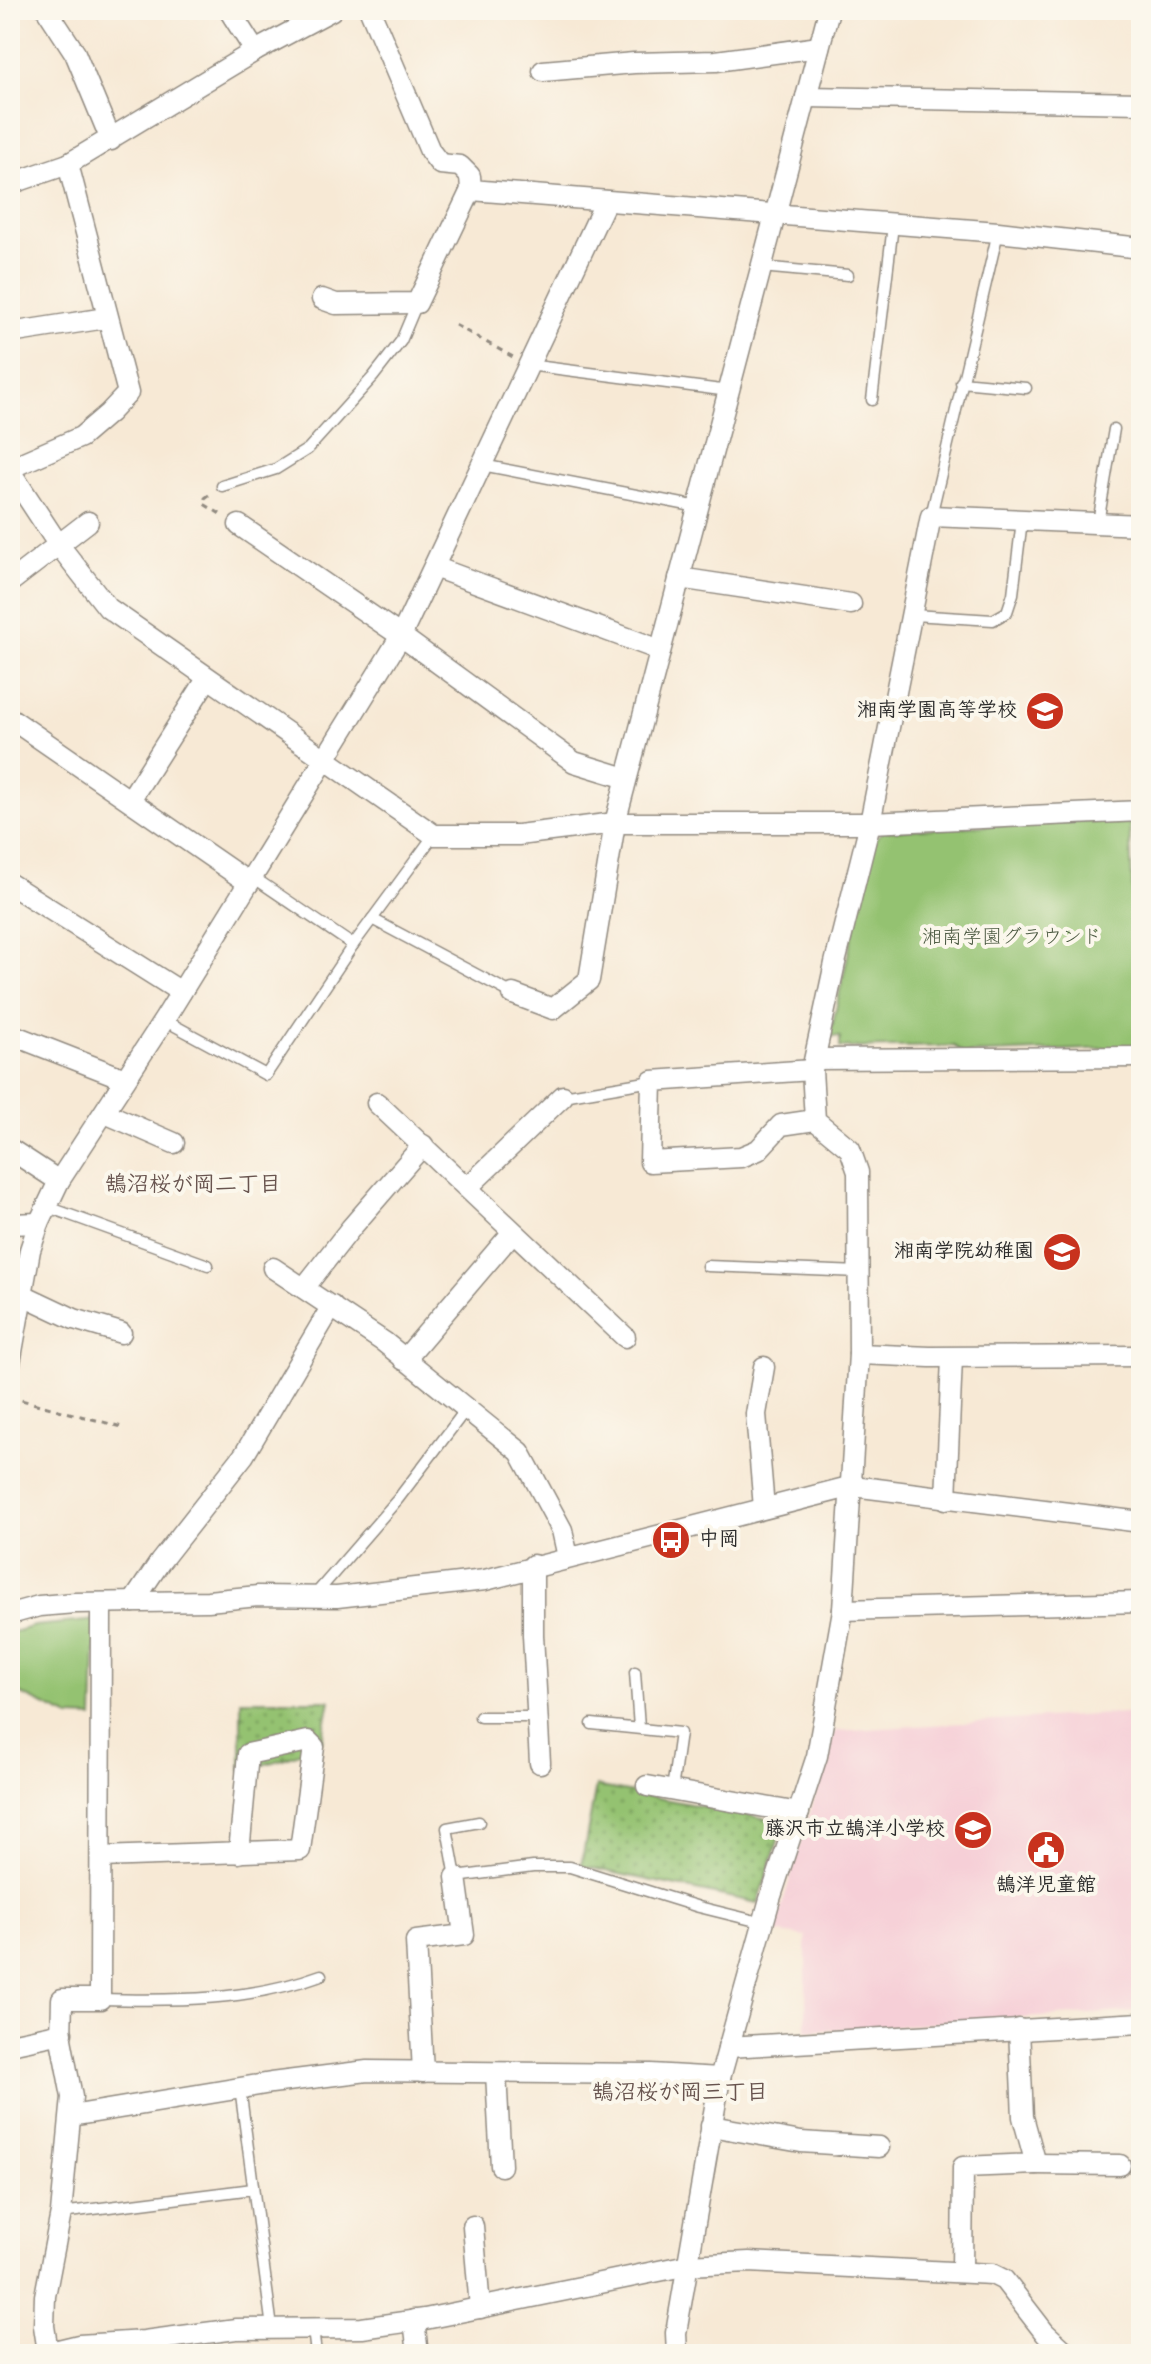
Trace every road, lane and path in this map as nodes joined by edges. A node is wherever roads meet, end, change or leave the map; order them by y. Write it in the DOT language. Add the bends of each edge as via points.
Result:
graph roads {
  1 [pos="47,10"];
  2 [pos="229,10"];
  3 [pos="332,10"];
  4 [pos="370,10"];
  5 [pos="829,10"];
  6 [pos="819,47"];
  7 [pos="255,51"];
  8 [pos="543,71"];
  9 [pos="806,97"];
  10 [pos="1141,103"];
  11 [pos="111,140"];
  12 [pos="68,164"];
  13 [pos="10,184"];
  14 [pos="471,190"];
  15 [pos="606,201"];
  16 [pos="776,214"];
  17 [pos="893,225"];
  18 [pos="998,232"];
  19 [pos="1141,248"];
  20 [pos="761,267"];
  21 [pos="848,275"];
  22 [pos="322,299"];
  23 [pos="417,303"];
  24 [pos="106,318"];
  25 [pos="455,325"];
  26 [pos="10,333"];
  27 [pos="527,365"];
  28 [pos="961,382"];
  29 [pos="1026,388"];
  30 [pos="729,391"];
  31 [pos="872,400"];
  32 [pos="1114,429"];
  33 [pos="482,465"];
  34 [pos="10,469"];
  35 [pos="222,486"];
  36 [pos="698,507"];
  37 [pos="931,516"];
  38 [pos="1022,520"];
  39 [pos="88,522"];
  40 [pos="1098,523"];
  41 [pos="239,525"];
  42 [pos="1141,525"];
  43 [pos="58,544"];
  44 [pos="434,567"];
  45 [pos="679,578"];
  46 [pos="10,582"];
  47 [pos="851,604"];
  48 [pos="913,615"];
  49 [pos="401,636"];
  50 [pos="660,650"];
  51 [pos="207,679"];
  52 [pos="10,718"];
  53 [pos="325,760"];
  54 [pos="626,778"];
  55 [pos="130,800"];
  56 [pos="1141,811"];
  57 [pos="615,823"];
  58 [pos="870,823"];
  59 [pos="434,835"];
  60 [pos="251,880"];
  61 [pos="10,884"];
  62 [pos="372,919"];
  63 [pos="353,945"];
  64 [pos="181,992"];
  65 [pos="513,994"];
  66 [pos="164,1020"];
  67 [pos="10,1034"];
  68 [pos="1141,1057"];
  69 [pos="813,1064"];
  70 [pos="125,1079"];
  71 [pos="652,1081"];
  72 [pos="563,1096"];
  73 [pos="377,1103"];
  74 [pos="105,1113"];
  75 [pos="815,1120"];
  76 [pos="174,1143"];
  77 [pos="423,1145"];
  78 [pos="10,1149"];
  79 [pos="59,1181"];
  80 [pos="468,1187"];
  81 [pos="43,1215"];
  82 [pos="10,1224"];
  83 [pos="513,1232"];
  84 [pos="208,1265"];
  85 [pos="707,1266"];
  86 [pos="273,1268"];
  87 [pos="860,1272"];
  88 [pos="304,1288"];
  89 [pos="21,1294"];
  90 [pos="332,1306"];
  91 [pos="121,1333"];
  92 [pos="625,1337"];
  93 [pos="859,1354"];
  94 [pos="1141,1356"];
  95 [pos="952,1358"];
  96 [pos="404,1360"];
  97 [pos="10,1363"];
  98 [pos="764,1367"];
  99 [pos="10,1397"];
  100 [pos="467,1408"];
  101 [pos="122,1427"];
  102 [pos="853,1486"];
  103 [pos="946,1499"];
  104 [pos="764,1508"];
  105 [pos="1141,1522"];
  106 [pos="568,1557"];
  107 [pos="533,1565"];
  108 [pos="313,1598"];
  109 [pos="133,1602"];
  110 [pos="1141,1602"];
  111 [pos="101,1605"];
  112 [pos="843,1610"];
  113 [pos="10,1614"];
  114 [pos="635,1672"];
  115 [pos="480,1717"];
  116 [pos="536,1717"];
  117 [pos="592,1724"];
  118 [pos="639,1728"];
  119 [pos="540,1763"];
  120 [pos="647,1786"];
  121 [pos="672,1790"];
  122 [pos="799,1813"];
  123 [pos="479,1822"];
  124 [pos="239,1853"];
  125 [pos="101,1857"];
  126 [pos="456,1877"];
  127 [pos="764,1923"];
  128 [pos="321,1975"];
  129 [pos="100,1999"];
  130 [pos="1141,2023"];
  131 [pos="1019,2029"];
  132 [pos="62,2033"];
  133 [pos="10,2044"];
  134 [pos="728,2047"];
  135 [pos="423,2072"];
  136 [pos="496,2073"];
  137 [pos="720,2078"];
  138 [pos="240,2088"];
  139 [pos="71,2116"];
  140 [pos="711,2126"];
  141 [pos="879,2147"];
  142 [pos="1036,2164"];
  143 [pos="1120,2165"];
  144 [pos="501,2166"];
  145 [pos="253,2189"];
  146 [pos="61,2213"];
  147 [pos="473,2226"];
  148 [pos="688,2265"];
  149 [pos="962,2271"];
  150 [pos="480,2308"];
  151 [pos="414,2320"];
  152 [pos="272,2328"];
  153 [pos="313,2329"];
  154 [pos="45,2353"];
  155 [pos="316,2354"];
  156 [pos="418,2354"];
  157 [pos="677,2354"];
  158 [pos="1068,2354"];
  1 -- 11 [label="street" via="68,38"];
  2 -- 7 [label="street"];
  3 -- 7 [label="street"];
  4 -- 14 [label="street" via="430,151 440,164 460,166 470,176"];
  5 -- 6 [label="street"];
  6 -- 8 [label="street" via="716,61"];
  6 -- 9 [label="street"];
  7 -- 11 [label="street"];
  9 -- 10 [label="street"];
  9 -- 16 [label="street"];
  11 -- 12 [label="street"];
  12 -- 13 [label="street"];
  12 -- 24 [label="street"];
  14 -- 15 [label="street"];
  14 -- 23 [label="street"];
  15 -- 16 [label="street"];
  15 -- 27 [label="street"];
  16 -- 17 [label="street"];
  16 -- 20 [label="street"];
  17 -- 18 [label="street"];
  17 -- 31 [label="lane"];
  18 -- 19 [label="street"];
  18 -- 28 [label="lane"];
  20 -- 21 [label="lane"];
  20 -- 30 [label="street"];
  22 -- 23 [label="street" via="336,304"];
  23 -- 35 [label="lane" via="401,341 308,449 276,469"];
  24 -- 26 [label="street"];
  24 -- 34 [label="street" via="128,393 81,437"];
  25 -- 27 [label="path"];
  27 -- 30 [label="lane"];
  27 -- 33 [label="street"];
  28 -- 29 [label="lane"];
  28 -- 37 [label="lane"];
  30 -- 36 [label="street"];
  32 -- 40 [label="lane"];
  33 -- 36 [label="lane"];
  33 -- 44 [label="street"];
  34 -- 43 [label="street"];
  35 -- 41 [label="path" via="204,504"];
  36 -- 45 [label="street"];
  37 -- 38 [label="street"];
  37 -- 48 [label="street"];
  38 -- 40 [label="street"];
  38 -- 48 [label="lane" via="1007,612 993,620"];
  39 -- 43 [label="street"];
  40 -- 42 [label="street"];
  41 -- 49 [label="street"];
  43 -- 46 [label="street"];
  43 -- 51 [label="street" via="108,608"];
  44 -- 49 [label="street"];
  44 -- 50 [label="street"];
  45 -- 47 [label="street"];
  45 -- 50 [label="street"];
  48 -- 58 [label="street"];
  49 -- 53 [label="street"];
  49 -- 54 [label="street" via="574,762"];
  50 -- 54 [label="street"];
  51 -- 53 [label="street"];
  51 -- 55 [label="street"];
  52 -- 55 [label="street"];
  53 -- 59 [label="street"];
  53 -- 60 [label="street"];
  54 -- 57 [label="street"];
  55 -- 60 [label="street"];
  56 -- 58 [label="street"];
  57 -- 58 [label="street"];
  57 -- 59 [label="street" via="518,835"];
  57 -- 65 [label="street" via="589,980 553,1009"];
  58 -- 69 [label="street"];
  59 -- 62 [label="lane"];
  60 -- 63 [label="lane"];
  60 -- 64 [label="street"];
  61 -- 64 [label="street"];
  62 -- 63 [label="lane"];
  62 -- 65 [label="lane"];
  63 -- 66 [label="lane" via="266,1075"];
  64 -- 66 [label="street"];
  66 -- 70 [label="street"];
  67 -- 70 [label="street"];
  68 -- 69 [label="street"];
  69 -- 71 [label="street"];
  69 -- 75 [label="street"];
  70 -- 74 [label="street"];
  71 -- 72 [label="lane"];
  71 -- 75 [label="street" via="650,1162 741,1157 758,1150 781,1125"];
  72 -- 80 [label="street"];
  73 -- 77 [label="street"];
  74 -- 76 [label="street"];
  74 -- 79 [label="street"];
  75 -- 87 [label="street" via="850,1149 858,1172"];
  77 -- 80 [label="street"];
  77 -- 88 [label="street"];
  78 -- 79 [label="street"];
  79 -- 81 [label="street"];
  80 -- 83 [label="street"];
  81 -- 82 [label="street"];
  81 -- 84 [label="lane"];
  81 -- 89 [label="street"];
  83 -- 92 [label="street"];
  83 -- 96 [label="street"];
  85 -- 87 [label="lane"];
  86 -- 88 [label="street"];
  87 -- 93 [label="street"];
  88 -- 90 [label="street"];
  89 -- 91 [label="street" via="74,1319"];
  89 -- 97 [label="street"];
  90 -- 96 [label="street"];
  90 -- 109 [label="street" via="244,1455"];
  93 -- 95 [label="street"];
  93 -- 102 [label="street"];
  94 -- 95 [label="street"];
  95 -- 103 [label="street"];
  96 -- 100 [label="street"];
  98 -- 104 [label="street" via="756,1414"];
  99 -- 101 [label="path"];
  100 -- 106 [label="street" via="520,1452 562,1530"];
  100 -- 108 [label="lane"];
  102 -- 103 [label="street"];
  102 -- 104 [label="street"];
  102 -- 112 [label="street"];
  103 -- 105 [label="street"];
  104 -- 106 [label="street"];
  106 -- 107 [label="street"];
  107 -- 108 [label="street" via="473,1581"];
  107 -- 116 [label="street"];
  108 -- 109 [label="street"];
  109 -- 111 [label="street"];
  110 -- 112 [label="street"];
  111 -- 113 [label="street" via="39,1606"];
  111 -- 125 [label="street"];
  112 -- 122 [label="street" via="817,1756"];
  114 -- 118 [label="lane"];
  115 -- 116 [label="lane"];
  116 -- 119 [label="street"];
  117 -- 118 [label="lane"];
  118 -- 121 [label="lane" via="680,1733"];
  120 -- 121 [label="street"];
  121 -- 122 [label="street"];
  122 -- 127 [label="street"];
  123 -- 126 [label="lane" via="447,1828"];
  124 -- 124 [label="street" via="300,1850 314,1747 308,1741 248,1754"];
  124 -- 125 [label="street"];
  125 -- 129 [label="street"];
  126 -- 127 [label="lane" via="570,1867"];
  126 -- 135 [label="street" via="464,1935 416,1941"];
  127 -- 134 [label="street"];
  128 -- 129 [label="lane" via="212,1999"];
  129 -- 132 [label="street" via="62,1999"];
  130 -- 131 [label="street"];
  131 -- 134 [label="street"];
  131 -- 142 [label="street" via="1023,2117"];
  132 -- 133 [label="street"];
  132 -- 139 [label="street"];
  134 -- 137 [label="street"];
  135 -- 136 [label="street"];
  135 -- 138 [label="street" via="367,2071"];
  136 -- 137 [label="street"];
  136 -- 144 [label="street"];
  137 -- 140 [label="street"];
  138 -- 139 [label="street"];
  138 -- 145 [label="lane"];
  139 -- 146 [label="street"];
  140 -- 141 [label="street" via="801,2142"];
  140 -- 148 [label="street"];
  142 -- 143 [label="street"];
  142 -- 149 [label="street" via="963,2167"];
  145 -- 146 [label="lane"];
  145 -- 152 [label="lane"];
  146 -- 154 [label="street" via="45,2296"];
  147 -- 150 [label="street"];
  148 -- 149 [label="street" via="749,2262"];
  148 -- 150 [label="street"];
  148 -- 157 [label="street"];
  149 -- 158 [label="street" via="1004,2280"];
  150 -- 151 [label="street"];
  151 -- 153 [label="street"];
  151 -- 156 [label="street"];
  152 -- 153 [label="street"];
  152 -- 154 [label="street" via="79,2345"];
  153 -- 155 [label="lane"];
}
